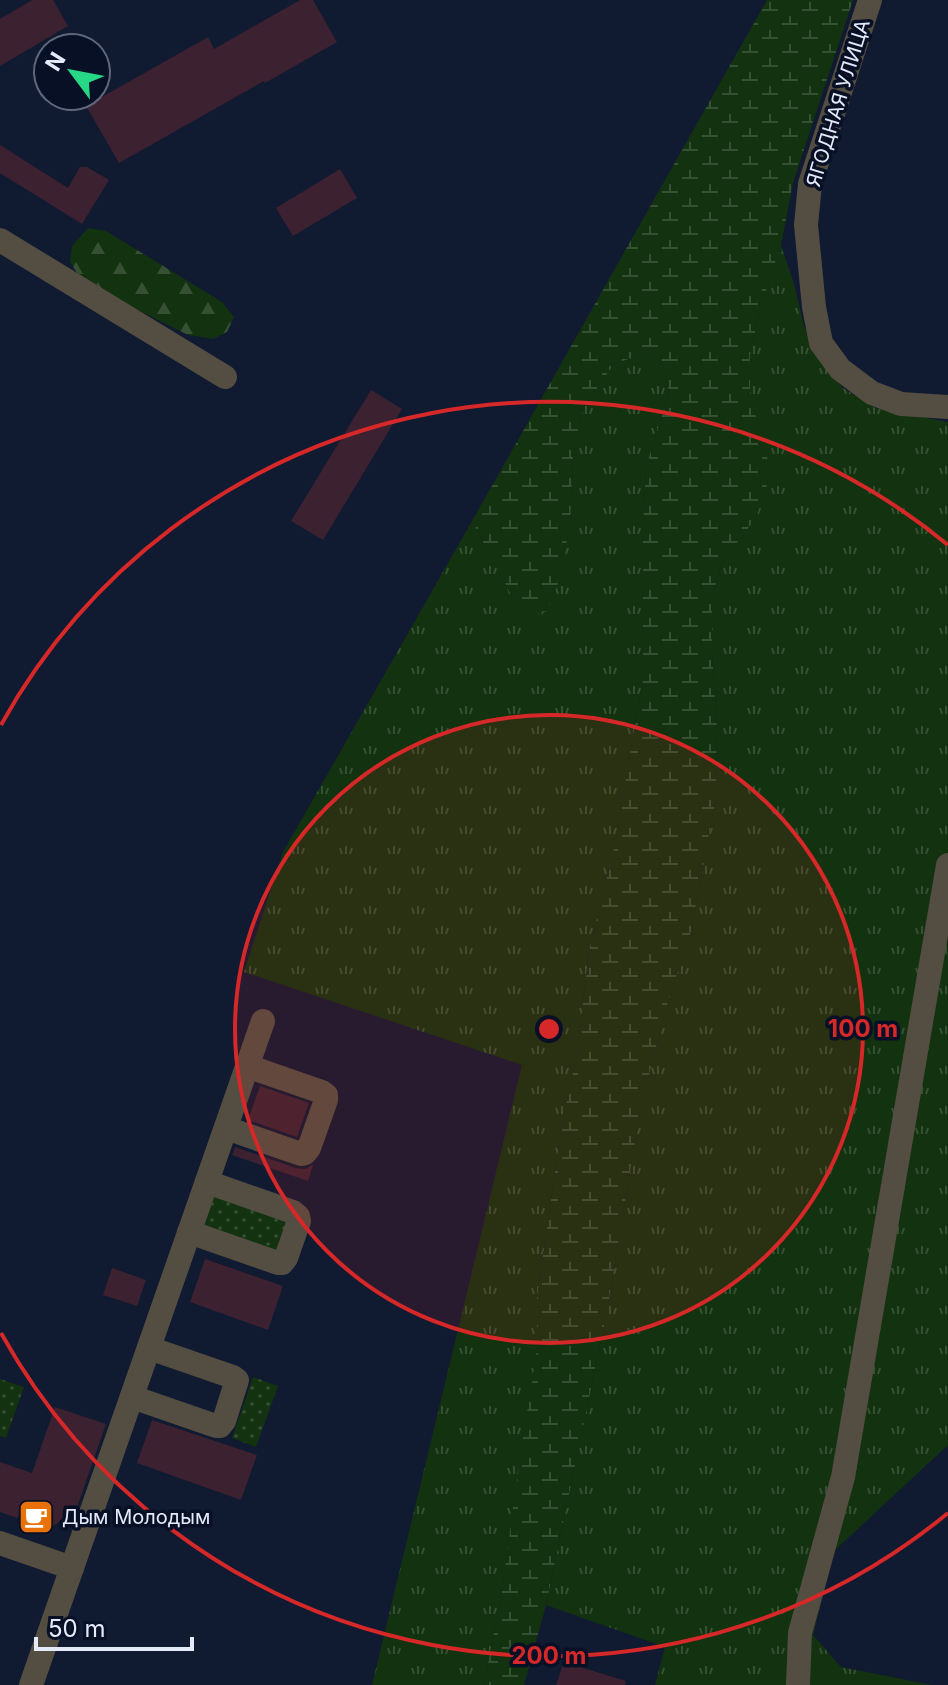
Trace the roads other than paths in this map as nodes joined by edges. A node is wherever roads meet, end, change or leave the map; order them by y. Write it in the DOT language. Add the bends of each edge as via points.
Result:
graph roads {
  1 [pos="871,2"];
  2 [pos="0,240"];
  3 [pos="225,377"];
  4 [pos="948,407"];
  5 [pos="948,865"];
  6 [pos="263,1021"];
  7 [pos="247,1066"];
  8 [pos="226,1128"];
  9 [pos="207,1182"];
  10 [pos="189,1232"];
  11 [pos="149,1348"];
  12 [pos="132,1397"];
  13 [pos="0,1543"];
  14 [pos="72,1568"];
  15 [pos="31,1685"];
  16 [pos="798,1685"];
  1 -- 4 [label="lane, ЯГОДНАЯ УЛИЦА" via="810,184 806,225 814,307 821,343 840,369 872,393 901,404"];
  2 -- 3 [label="lane"];
  5 -- 16 [label="lane" via="843,1477 800,1633"];
  6 -- 7 [label="lane"];
  7 -- 8 [label="lane"];
  7 -- 8 [label="lane" via="322,1092 326,1100 305,1153"];
  8 -- 9 [label="lane"];
  9 -- 10 [label="lane"];
  9 -- 10 [label="lane" via="298,1216 286,1258 278,1263"];
  10 -- 11 [label="lane"];
  11 -- 12 [label="lane"];
  11 -- 12 [label="lane" via="237,1380 224,1421 216,1426"];
  12 -- 14 [label="lane"];
  13 -- 14 [label="lane"];
  14 -- 15 [label="lane"];
}
